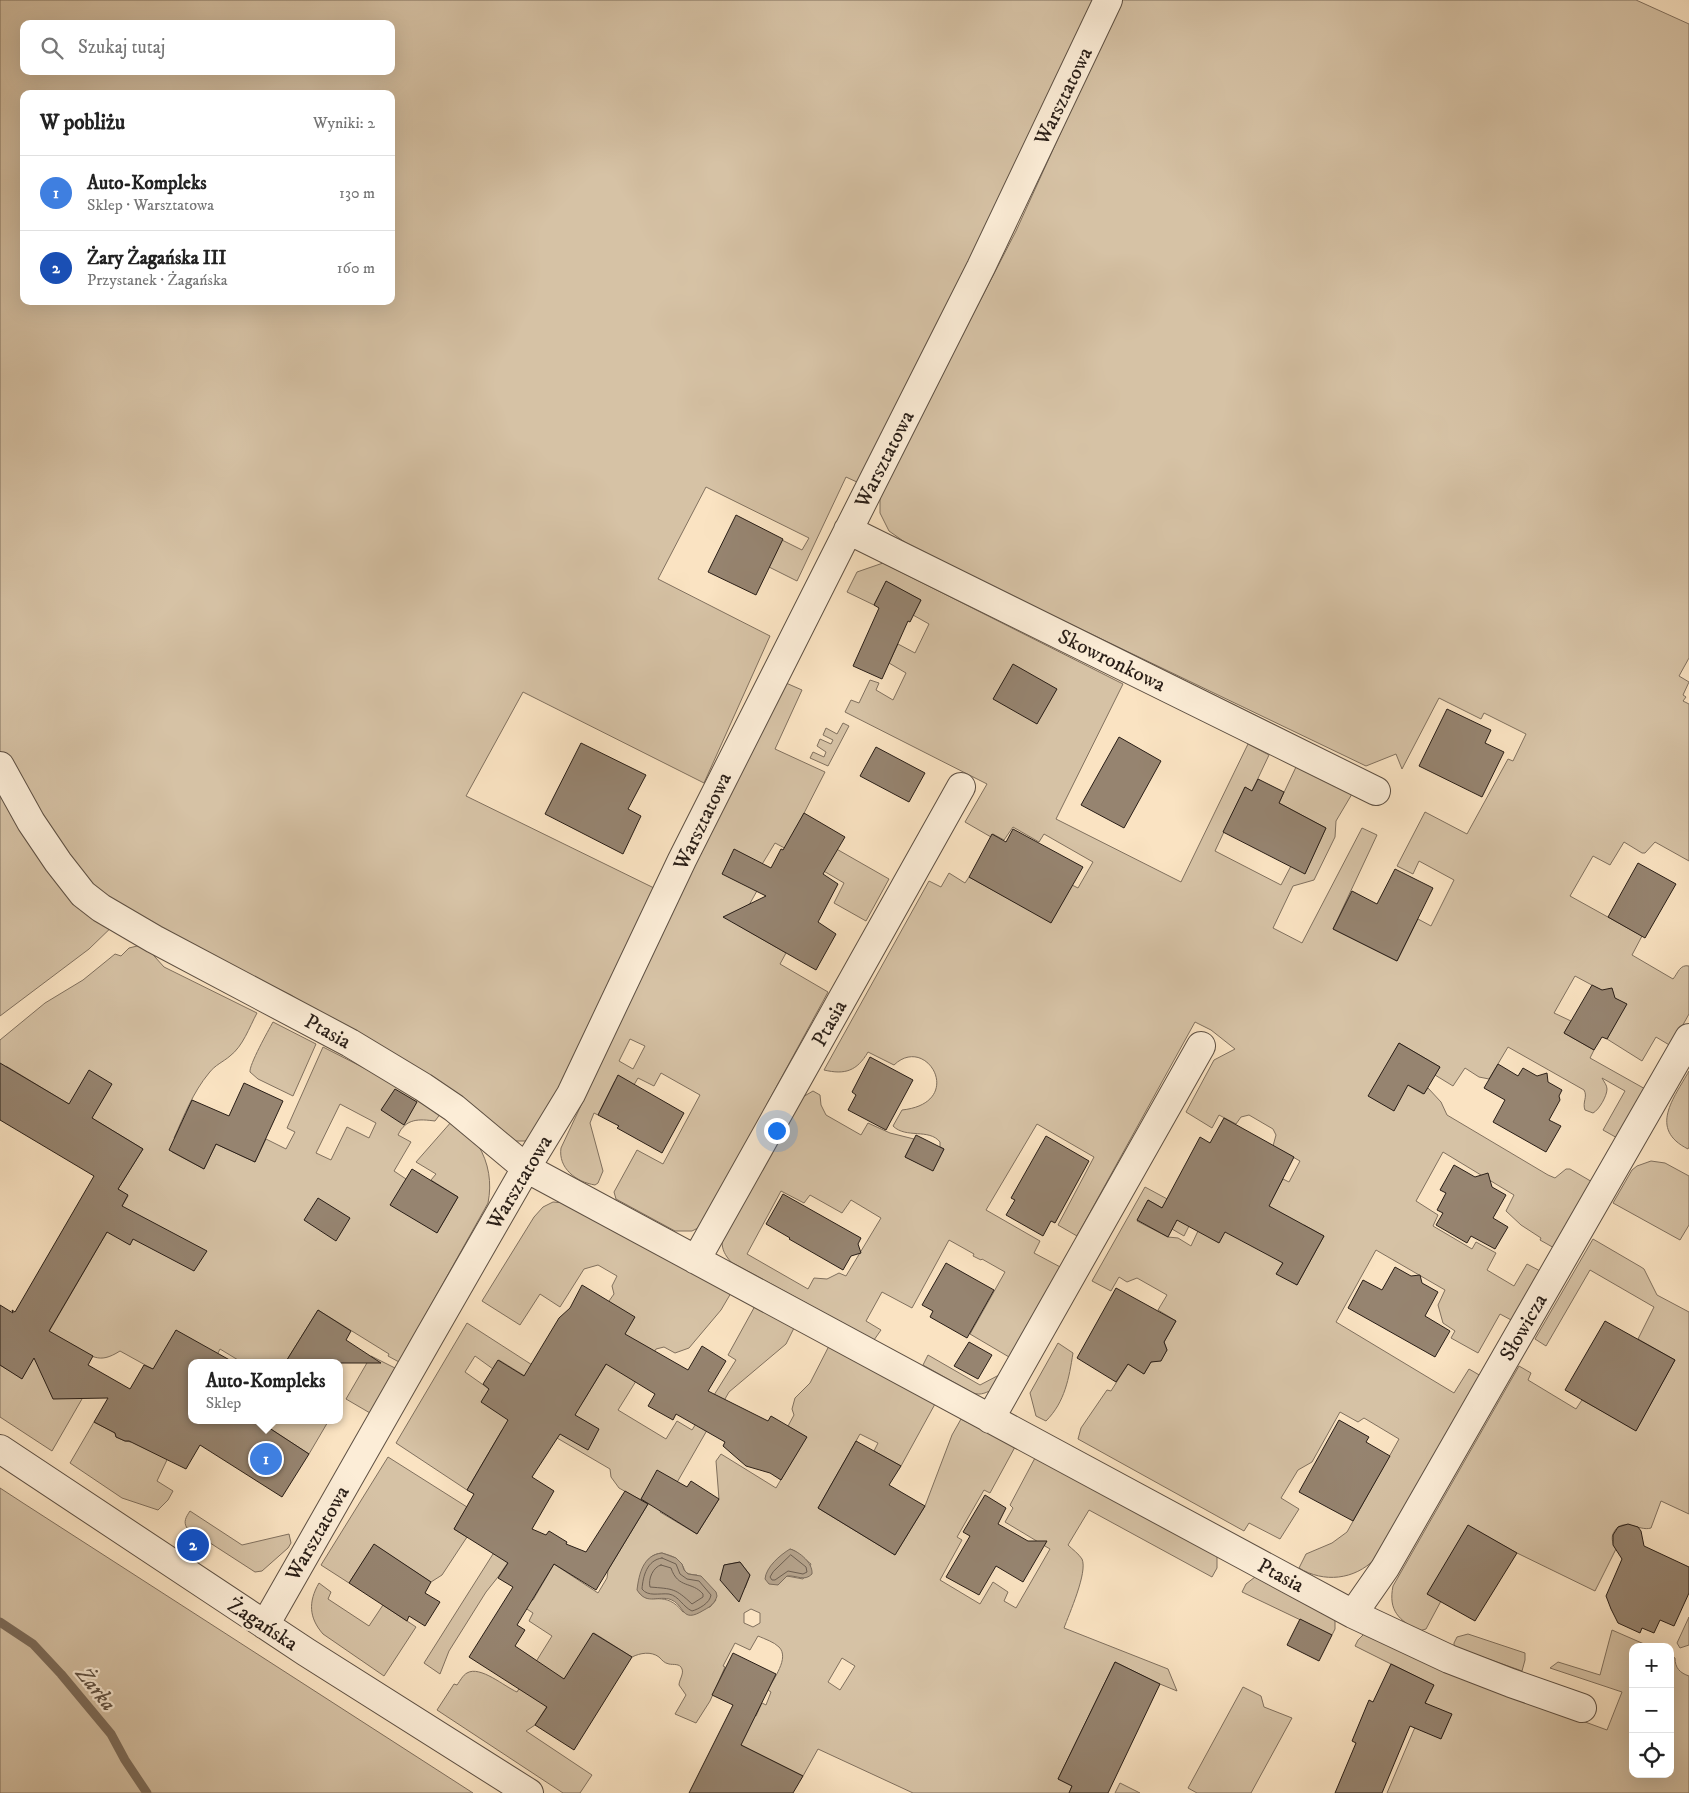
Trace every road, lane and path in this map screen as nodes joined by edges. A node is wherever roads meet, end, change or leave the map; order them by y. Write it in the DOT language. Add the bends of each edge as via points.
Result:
graph roads {
  1 [pos="1108,0"];
  2 [pos="848,530"];
  3 [pos="0,766"];
  4 [pos="961,787"];
  5 [pos="1376,791"];
  6 [pos="1689,1038"];
  7 [pos="1201,1046"];
  8 [pos="526,1168"];
  9 [pos="696,1260"];
  10 [pos="990,1419"];
  11 [pos="0,1449"];
  12 [pos="1353,1614"];
  13 [pos="265,1625"];
  14 [pos="1582,1708"];
  15 [pos="529,1793"];
  1 -- 2 [label="street, Warsztatowa" via="981,267"];
  2 -- 5 [label="street, Skowronkowa"];
  2 -- 8 [label="street, Warsztatowa" via="703,818 571,1094"];
  3 -- 8 [label="street, Ptasia" via="58,862 83,894 101,908 350,1043 423,1087 454,1108"];
  4 -- 9 [label="street, Ptasia"];
  6 -- 12 [label="street, Słowicza" via="1385,1568"];
  7 -- 10 [label="street"];
  8 -- 9 [label="street, Ptasia"];
  8 -- 13 [label="street, Warsztatowa"];
  9 -- 10 [label="street, Ptasia"];
  10 -- 12 [label="street, Ptasia"];
  11 -- 13 [label="street, Żagańska"];
  12 -- 14 [label="street, Ptasia" via="1449,1659"];
  13 -- 15 [label="street, Żagańska"];
}
